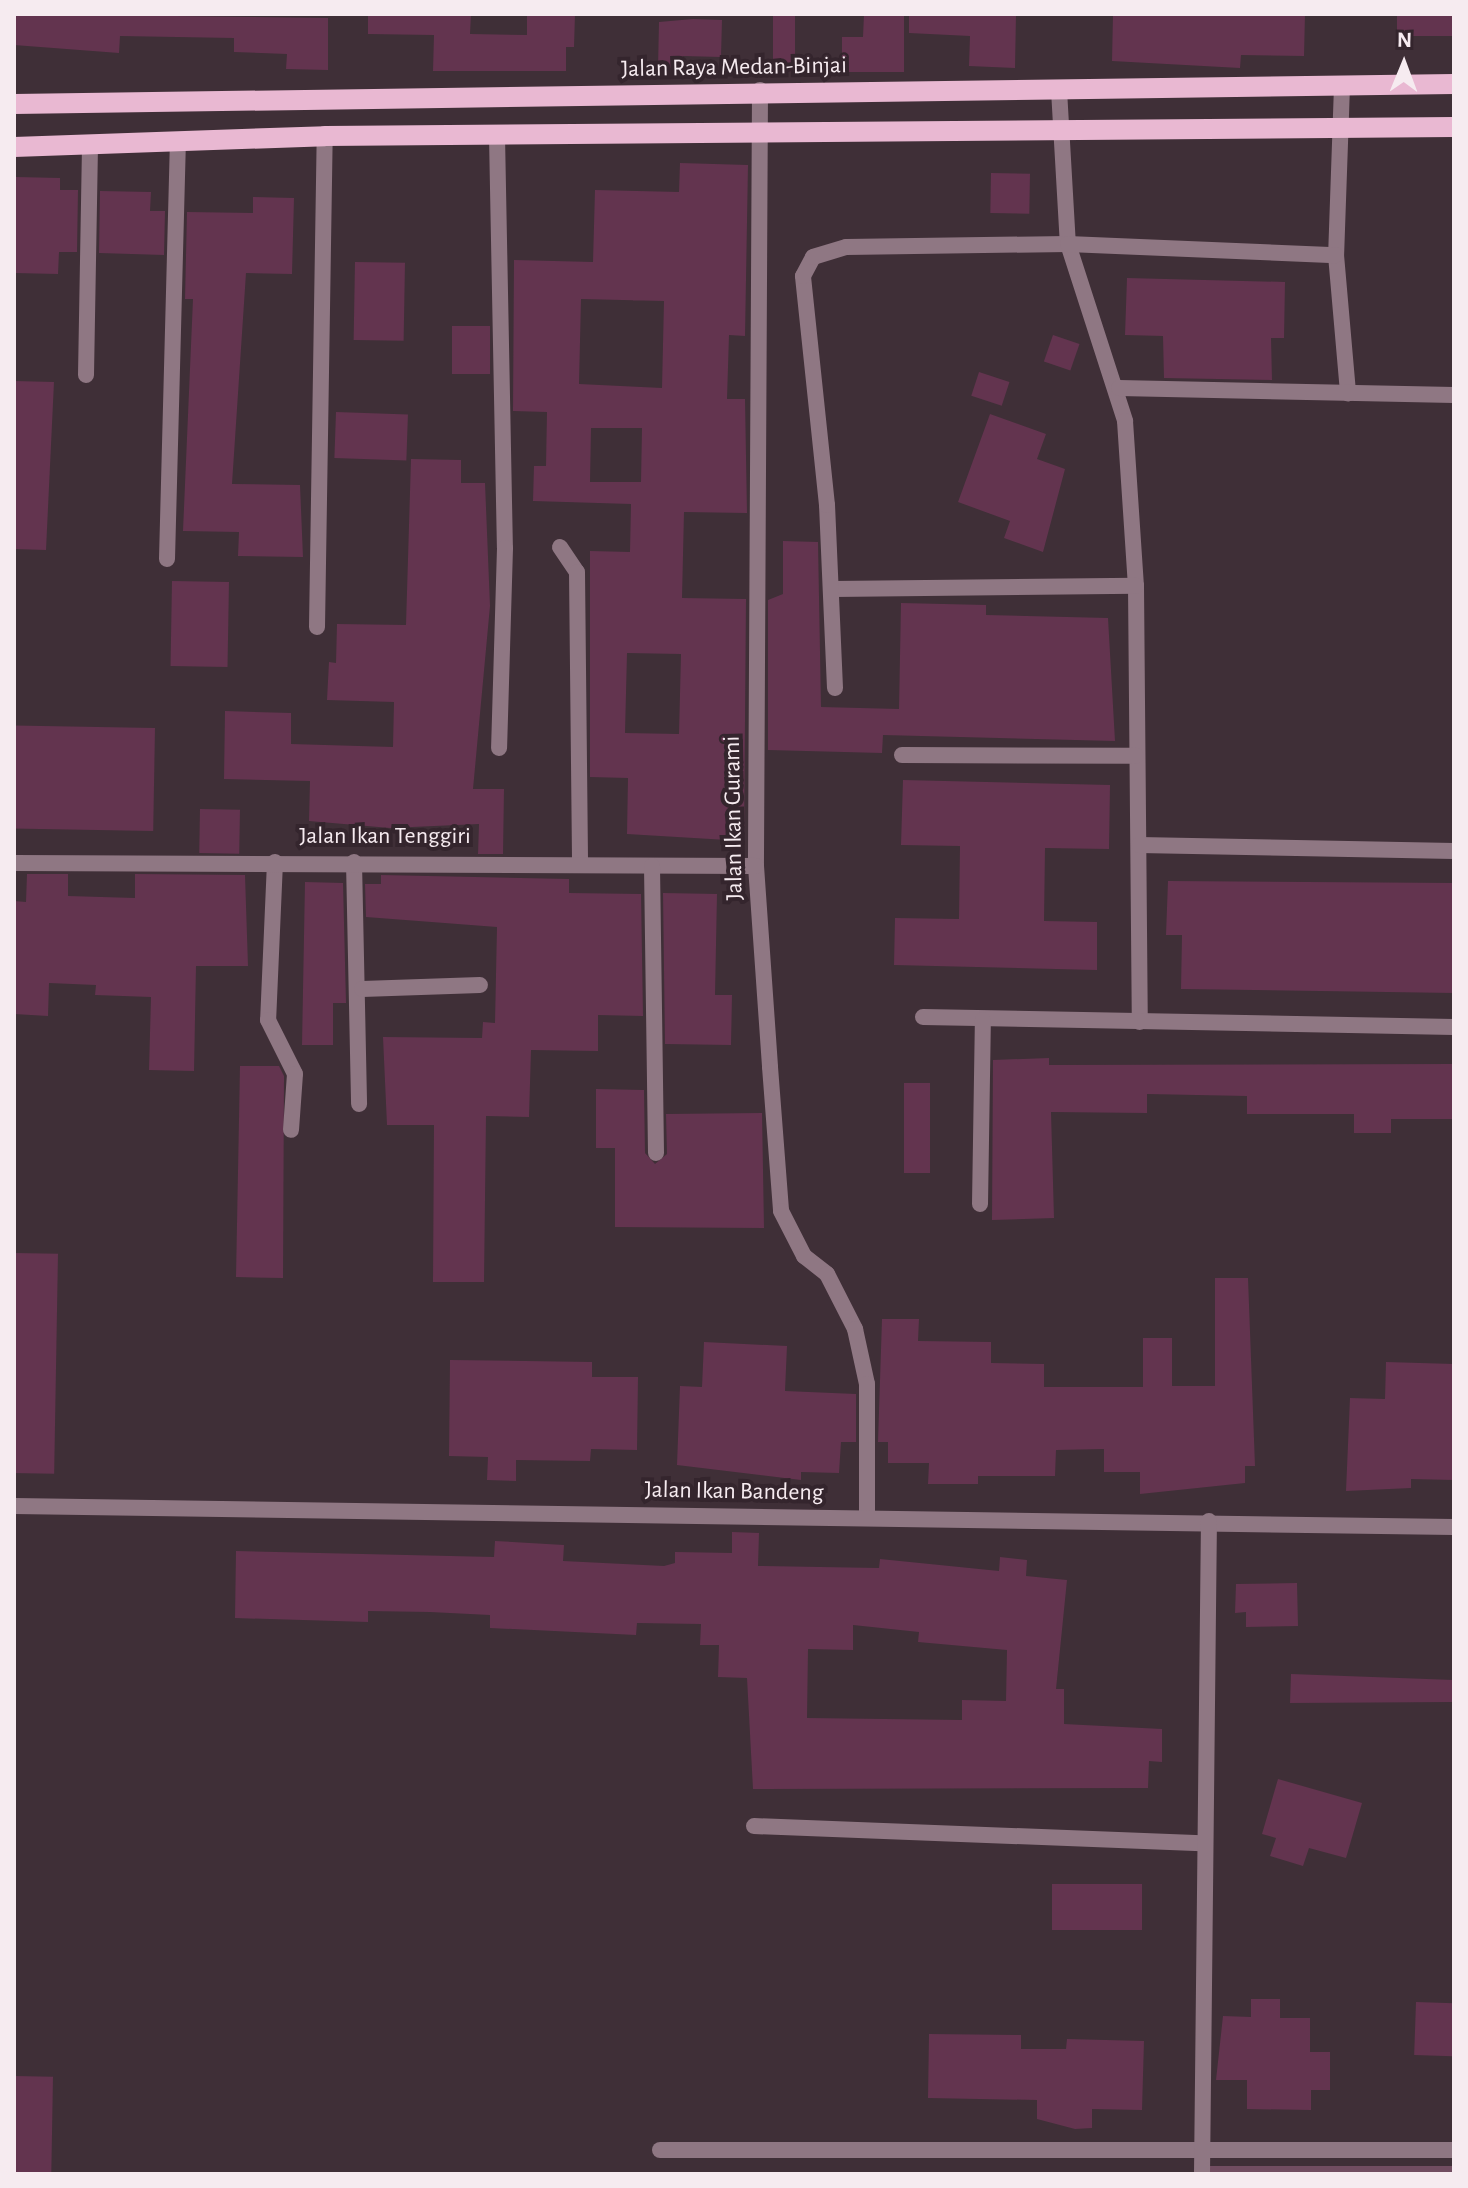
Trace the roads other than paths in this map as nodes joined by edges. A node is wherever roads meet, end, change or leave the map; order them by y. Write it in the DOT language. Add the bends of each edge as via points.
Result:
graph roads {
  1 [pos="1454,84"];
  2 [pos="1342,86"];
  3 [pos="760,90"];
  4 [pos="1059,90"];
  5 [pos="14,104"];
  6 [pos="1454,127"];
  7 [pos="1342,128"];
  8 [pos="1060,131"];
  9 [pos="760,134"];
  10 [pos="325,136"];
  11 [pos="497,136"];
  12 [pos="178,141"];
  13 [pos="90,145"];
  14 [pos="14,147"];
  15 [pos="1068,244"];
  16 [pos="1336,255"];
  17 [pos="86,375"];
  18 [pos="1119,388"];
  19 [pos="1348,393"];
  20 [pos="1454,395"];
  21 [pos="560,547"];
  22 [pos="167,559"];
  23 [pos="1136,586"];
  24 [pos="833,589"];
  25 [pos="317,627"];
  26 [pos="835,688"];
  27 [pos="499,748"];
  28 [pos="902,755"];
  29 [pos="1136,756"];
  30 [pos="1139,845"];
  31 [pos="1454,851"];
  32 [pos="275,862"];
  33 [pos="354,862"];
  34 [pos="14,863"];
  35 [pos="580,863"];
  36 [pos="652,866"];
  37 [pos="756,866"];
  38 [pos="480,985"];
  39 [pos="362,989"];
  40 [pos="923,1017"];
  41 [pos="983,1020"];
  42 [pos="1140,1022"];
  43 [pos="1454,1027"];
  44 [pos="359,1104"];
  45 [pos="291,1130"];
  46 [pos="656,1153"];
  47 [pos="980,1204"];
  48 [pos="14,1506"];
  49 [pos="867,1518"];
  50 [pos="1209,1521"];
  51 [pos="1454,1527"];
  52 [pos="754,1826"];
  53 [pos="1202,1843"];
  54 [pos="660,2150"];
  55 [pos="1454,2150"];
  56 [pos="1203,2152"];
  57 [pos="1202,2174"];
  1 -- 2 [label="main road, Jalan Raya Medan-Binjai"];
  2 -- 4 [label="main road, Jalan Raya Medan-Binjai"];
  2 -- 7 [label="street"];
  3 -- 4 [label="main road, Jalan Raya Medan-Binjai"];
  3 -- 5 [label="main road, Jalan Raya Medan-Binjai"];
  3 -- 9 [label="street, Jalan Ikan Gurami"];
  4 -- 8 [label="street"];
  6 -- 7 [label="main road"];
  7 -- 8 [label="main road"];
  7 -- 16 [label="street"];
  8 -- 9 [label="main road"];
  8 -- 15 [label="street"];
  9 -- 11 [label="main road"];
  9 -- 37 [label="street, Jalan Ikan Gurami"];
  10 -- 11 [label="main road"];
  10 -- 12 [label="main road"];
  10 -- 25 [label="street"];
  11 -- 27 [label="street" via="505,548"];
  12 -- 13 [label="main road"];
  12 -- 22 [label="street"];
  13 -- 14 [label="main road"];
  13 -- 17 [label="street"];
  15 -- 16 [label="street"];
  15 -- 18 [label="street"];
  15 -- 24 [label="street" via="846,247 813,257 803,276"];
  16 -- 19 [label="street"];
  18 -- 19 [label="street"];
  18 -- 23 [label="street"];
  19 -- 20 [label="street"];
  21 -- 35 [label="street" via="577,572"];
  23 -- 24 [label="street"];
  23 -- 29 [label="street"];
  24 -- 26 [label="street" via="827,609"];
  28 -- 29 [label="street"];
  29 -- 30 [label="street"];
  30 -- 31 [label="street"];
  30 -- 42 [label="street"];
  32 -- 33 [label="street, Jalan Ikan Tenggiri"];
  32 -- 34 [label="street, Jalan Ikan Tenggiri"];
  32 -- 45 [label="street" via="268,1020 295,1074"];
  33 -- 35 [label="street, Jalan Ikan Tenggiri"];
  33 -- 39 [label="street"];
  35 -- 36 [label="street, Jalan Ikan Tenggiri"];
  36 -- 37 [label="street, Jalan Ikan Tenggiri"];
  36 -- 46 [label="street"];
  37 -- 49 [label="street, Jalan Ikan Gurami" via="781,1211 804,1256 827,1274 855,1329 867,1384"];
  38 -- 39 [label="street"];
  39 -- 44 [label="street"];
  40 -- 41 [label="street"];
  41 -- 42 [label="street"];
  41 -- 47 [label="street"];
  42 -- 43 [label="street"];
  48 -- 49 [label="street, Jalan Ikan Bandeng"];
  49 -- 50 [label="street, Jalan Ikan Bandeng"];
  50 -- 51 [label="street, Jalan Ikan Bandeng"];
  50 -- 53 [label="street"];
  52 -- 53 [label="street"];
  53 -- 56 [label="street"];
  54 -- 56 [label="street"];
  55 -- 56 [label="street"];
  56 -- 57 [label="street"];
}
